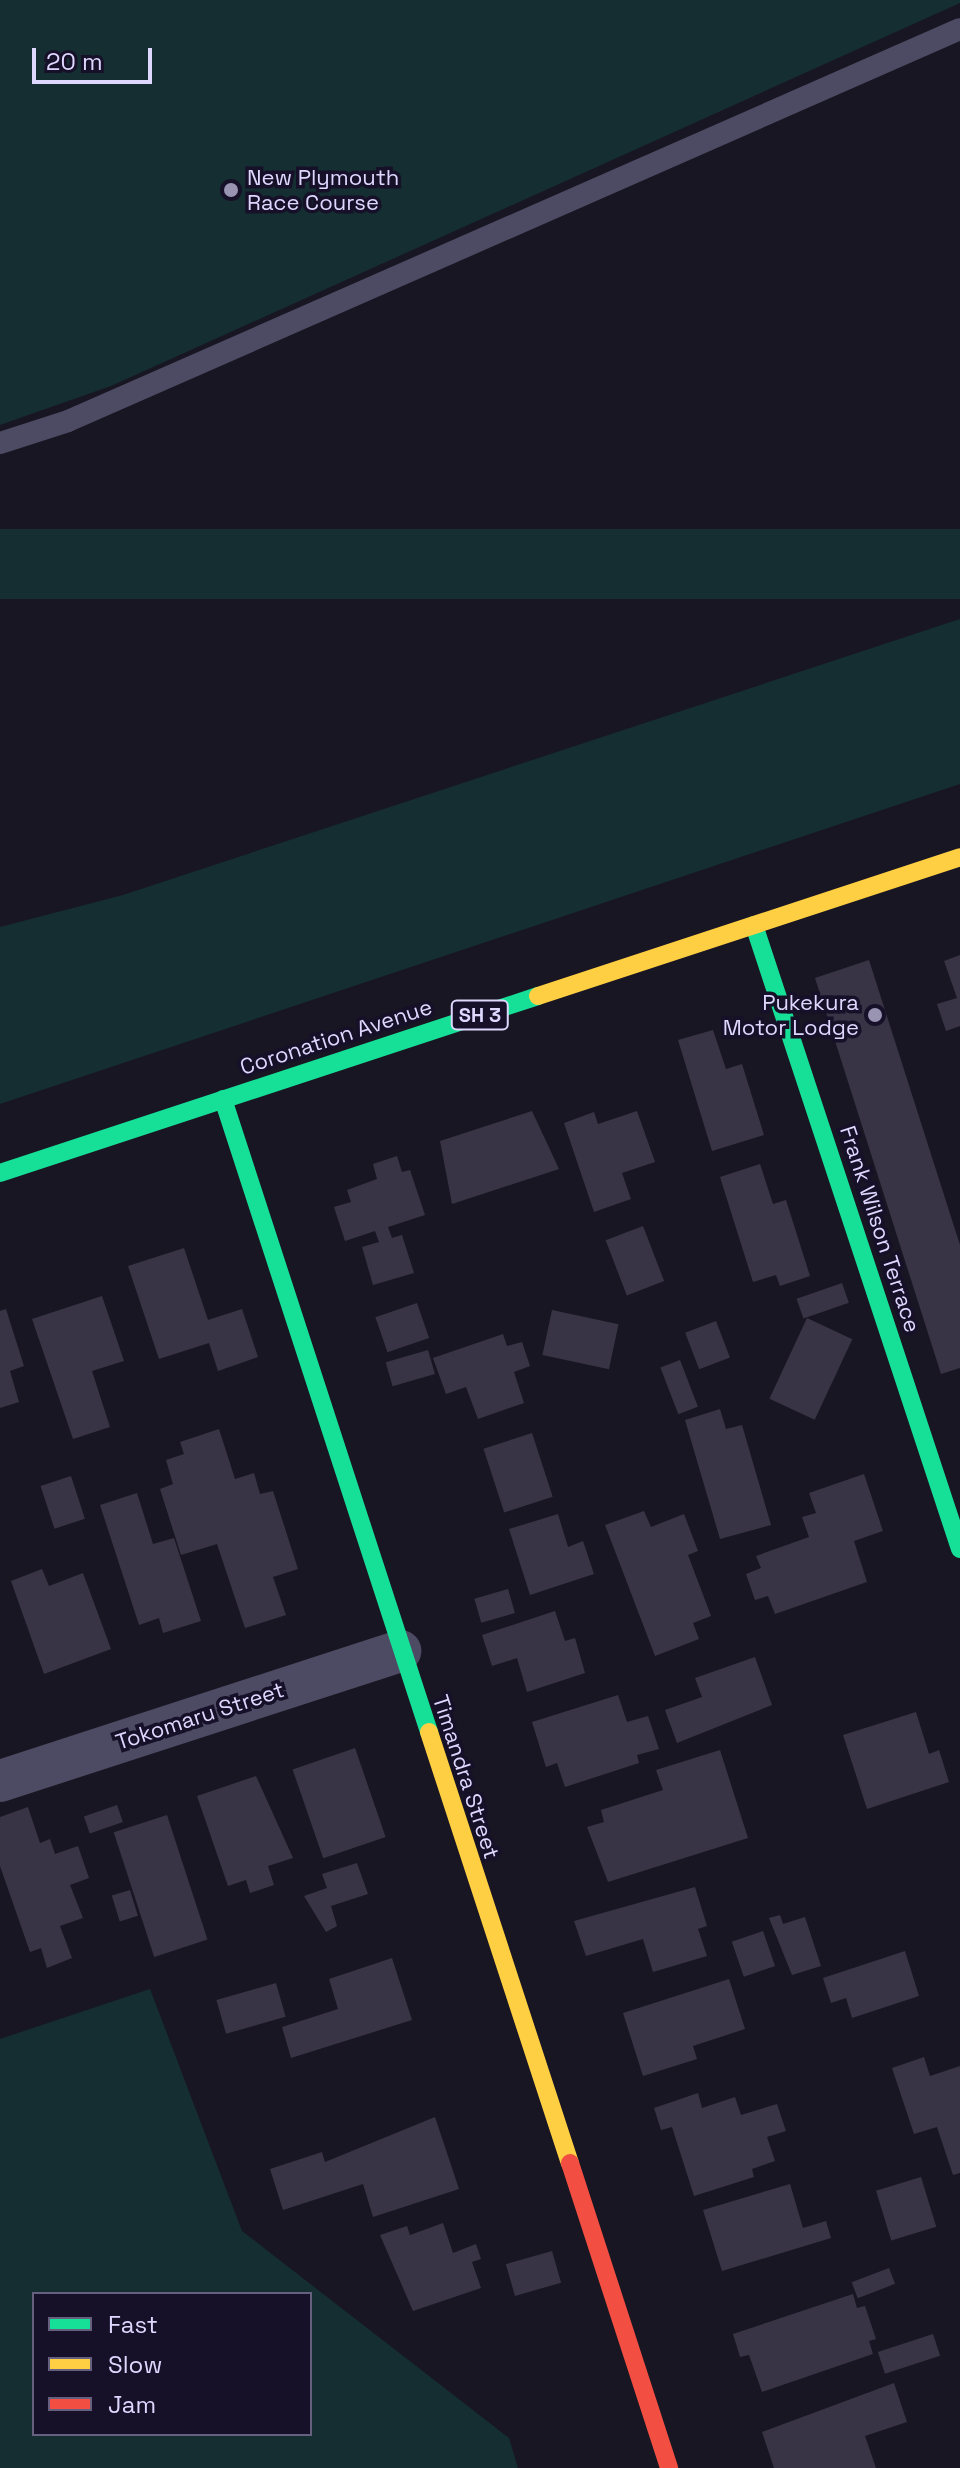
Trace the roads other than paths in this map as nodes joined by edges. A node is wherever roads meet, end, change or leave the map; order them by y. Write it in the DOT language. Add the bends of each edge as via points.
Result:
graph roads {
  1 [pos="960,29"];
  2 [pos="0,443"];
  3 [pos="960,857"];
  4 [pos="754,925"];
  5 [pos="223,1099"];
  6 [pos="0,1173"];
  7 [pos="960,1549"];
  8 [pos="400,1651"];
  9 [pos="0,1781"];
  10 [pos="669,2468"];
  1 -- 2 [label="lane" via="68,421"];
  3 -- 4 [label="main road, Coronation Avenue / SH 3"];
  4 -- 5 [label="main road, Coronation Avenue / SH 3"];
  4 -- 7 [label="main road, Frank Wilson Terrace"];
  5 -- 6 [label="main road, Coronation Avenue / SH 3"];
  5 -- 8 [label="main road, Timandra Street"];
  8 -- 9 [label="street, Tokomaru Street"];
  8 -- 10 [label="main road, Timandra Street"];
}
